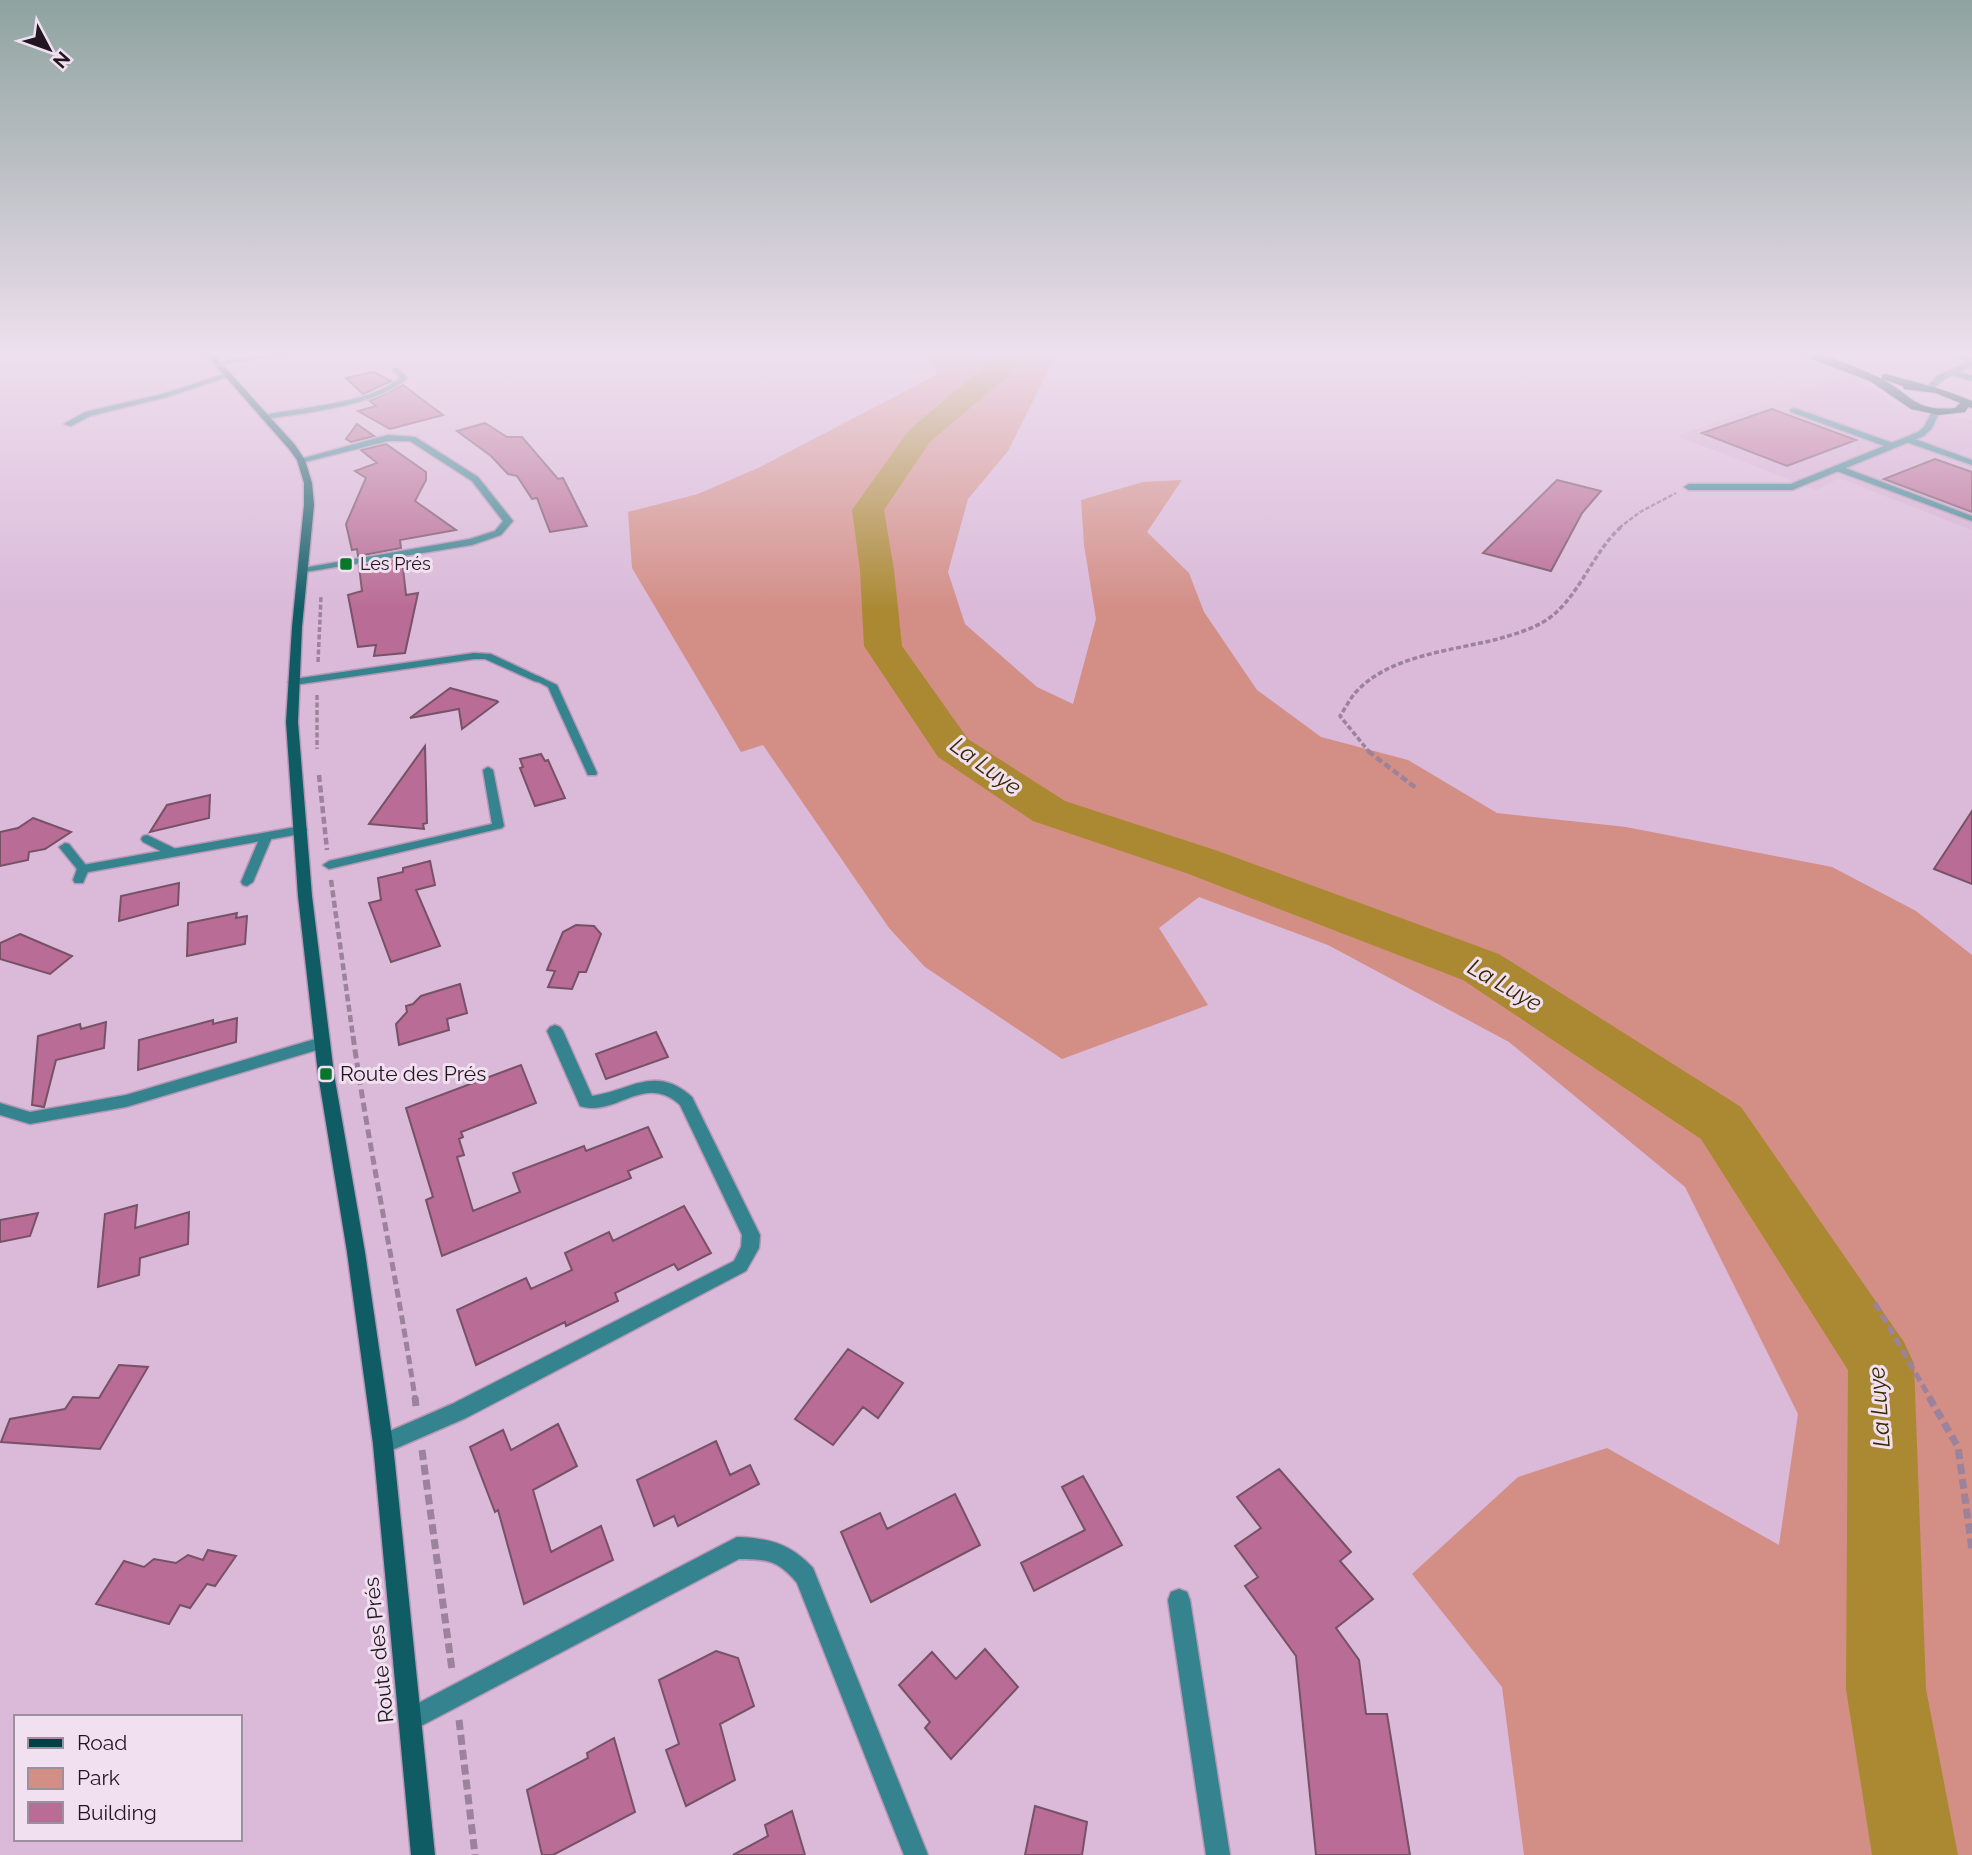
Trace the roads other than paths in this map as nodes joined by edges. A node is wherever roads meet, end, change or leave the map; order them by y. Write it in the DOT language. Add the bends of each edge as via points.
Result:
graph roads {
  1 [pos="282,438"];
  2 [pos="1870,438"];
  3 [pos="1913,438"];
  4 [pos="1909,440"];
  5 [pos="1893,446"];
  6 [pos="301,460"];
  7 [pos="1972,463"];
  8 [pos="1837,468"];
  9 [pos="1689,487"];
  10 [pos="1972,519"];
  11 [pos="303,571"];
  12 [pos="538,679"];
  13 [pos="293,682"];
  14 [pos="488,770"];
  15 [pos="592,772"];
  16 [pos="301,830"];
  17 [pos="265,837"];
  18 [pos="147,839"];
  19 [pos="65,847"];
  20 [pos="174,853"];
  21 [pos="329,865"];
  22 [pos="81,875"];
  23 [pos="247,882"];
  24 [pos="555,1031"];
  25 [pos="322,1043"];
  26 [pos="0,1109"];
  27 [pos="383,1444"];
  28 [pos="1179,1600"];
  29 [pos="411,1719"];
  30 [pos="423,1855"];
  31 [pos="916,1855"];
  32 [pos="1218,1855"];
  1 -- 6 [label="street, Route des Prés"];
  2 -- 5 [label="lane"];
  3 -- 4 [label="street"];
  4 -- 5 [label="street"];
  4 -- 7 [label="lane"];
  5 -- 8 [label="street"];
  6 -- 11 [label="street, Route des Prés" via="309,505"];
  6 -- 11 [label="street" via="388,438 412,439 475,479 508,521 498,534 479,540"];
  8 -- 9 [label="street" via="1792,487"];
  8 -- 10 [label="lane"];
  11 -- 13 [label="street, Route des Prés"];
  12 -- 13 [label="street" via="487,656 474,656"];
  12 -- 15 [label="lane" via="552,685"];
  13 -- 16 [label="street, Route des Prés" via="293,748"];
  14 -- 21 [label="lane" via="498,826"];
  16 -- 17 [label="street"];
  16 -- 25 [label="street, Route des Prés"];
  17 -- 20 [label="street"];
  17 -- 23 [label="lane"];
  18 -- 20 [label="lane"];
  19 -- 22 [label="lane"];
  20 -- 22 [label="street"];
  24 -- 27 [label="street" via="586,1102 656,1084 680,1093 751,1235 750,1248 740,1266 459,1411"];
  25 -- 26 [label="street" via="126,1101 30,1118"];
  25 -- 27 [label="street, Route des Prés"];
  27 -- 29 [label="street, Route des Prés"];
  28 -- 32 [label="street"];
  29 -- 30 [label="street, Route des Prés"];
  29 -- 31 [label="street" via="737,1548 764,1548 791,1558 805,1576"];
}
